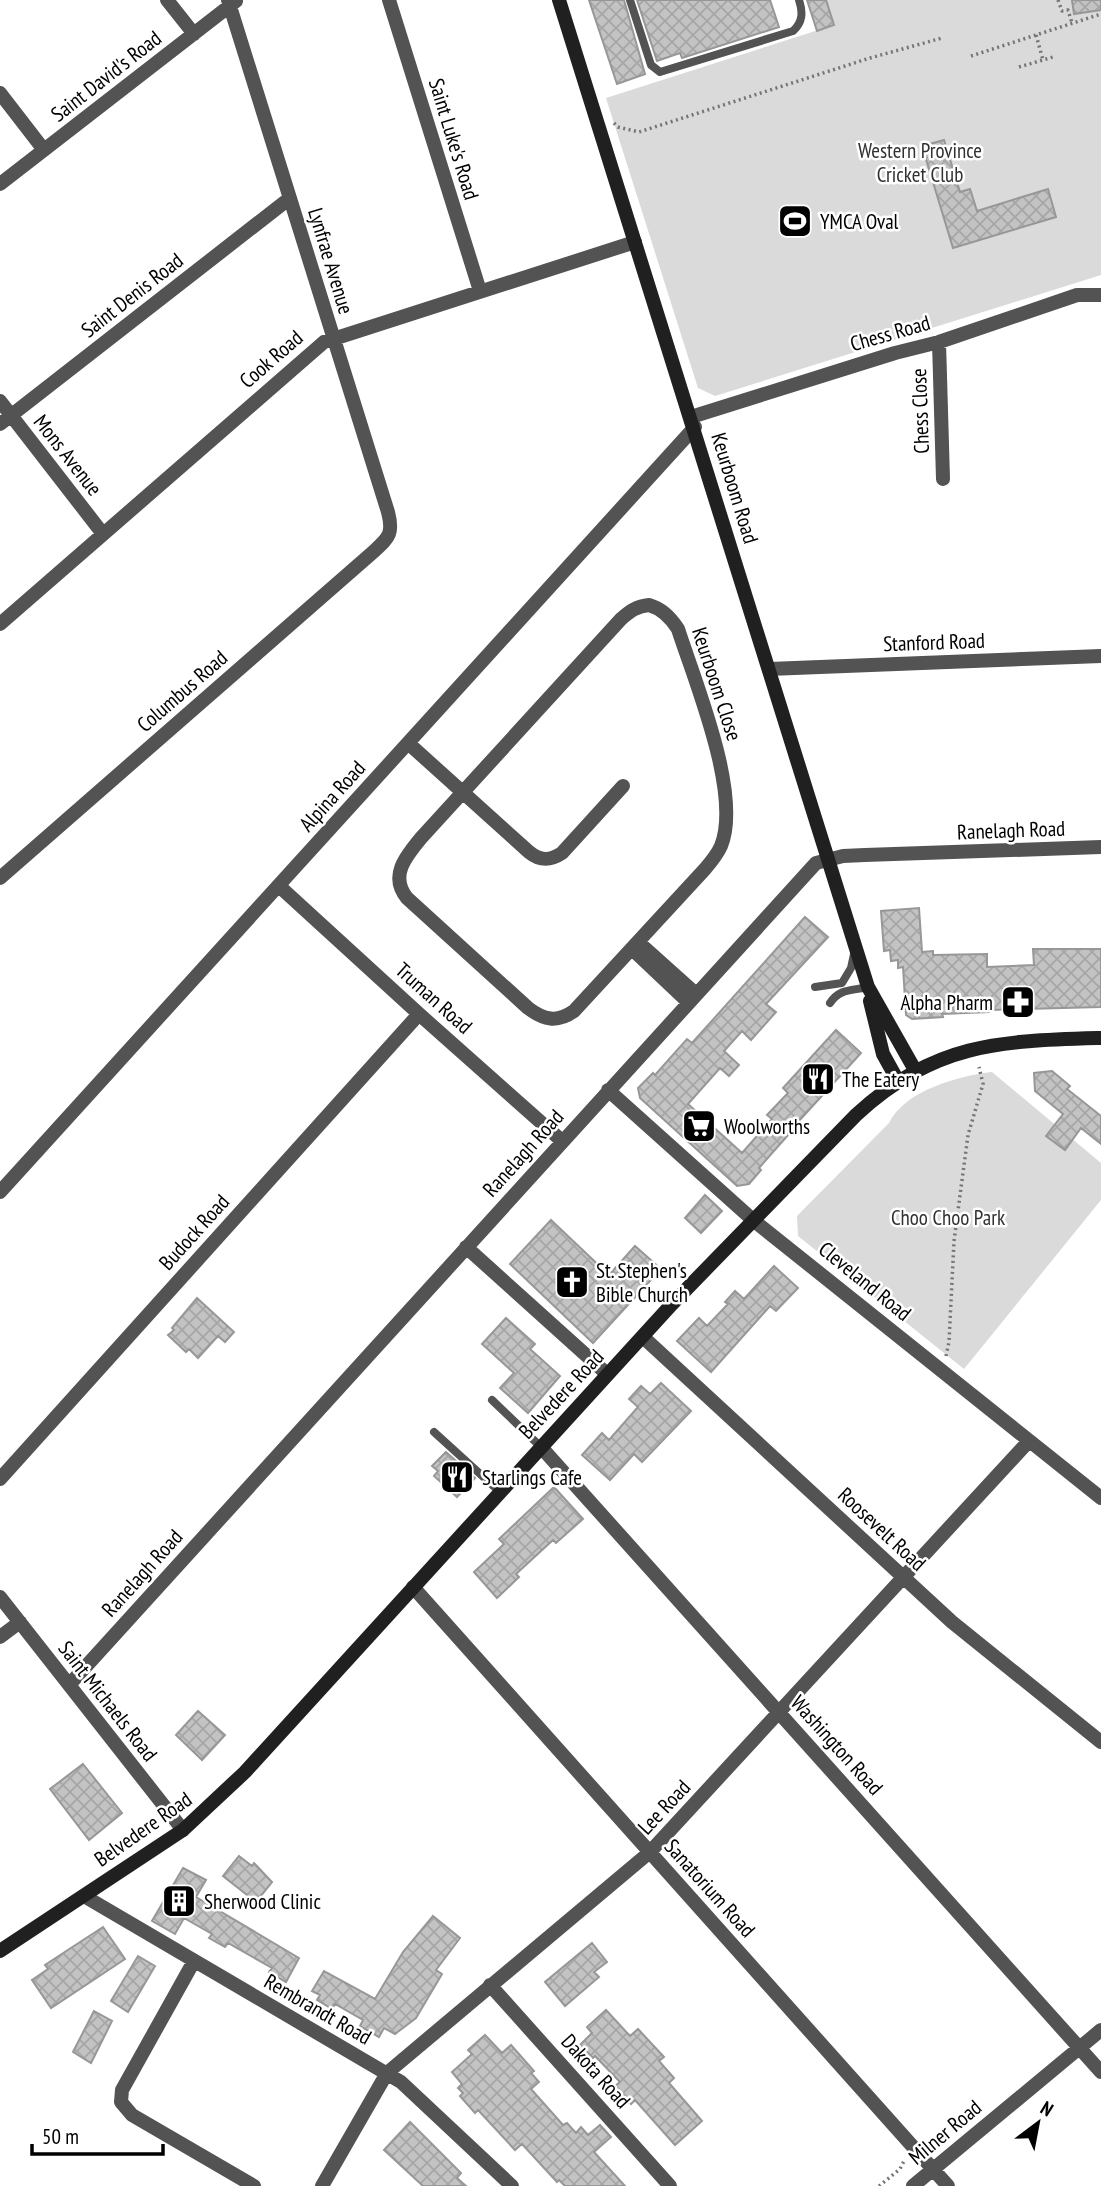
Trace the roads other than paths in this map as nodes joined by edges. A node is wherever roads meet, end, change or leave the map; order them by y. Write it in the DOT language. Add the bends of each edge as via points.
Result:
graph roads {
  1 [pos="167,0"];
  2 [pos="389,0"];
  3 [pos="559,0"];
  4 [pos="630,0"];
  5 [pos="799,0"];
  6 [pos="232,2"];
  7 [pos="194,34"];
  8 [pos="0,93"];
  9 [pos="44,150"];
  10 [pos="0,184"];
  11 [pos="290,198"];
  12 [pos="635,242"];
  13 [pos="480,291"];
  14 [pos="1101,295"];
  15 [pos="334,338"];
  16 [pos="939,342"];
  17 [pos="0,401"];
  18 [pos="6,420"];
  19 [pos="693,422"];
  20 [pos="943,479"];
  21 [pos="103,534"];
  22 [pos="390,534"];
  23 [pos="0,624"];
  24 [pos="1101,656"];
  25 [pos="769,669"];
  26 [pos="408,743"];
  27 [pos="623,786"];
  28 [pos="463,792"];
  29 [pos="1101,847"];
  30 [pos="828,859"];
  31 [pos="0,878"];
  32 [pos="279,886"];
  33 [pos="855,944"];
  34 [pos="635,946"];
  35 [pos="815,987"];
  36 [pos="868,988"];
  37 [pos="692,998"];
  38 [pos="830,1003"];
  39 [pos="419,1014"];
  40 [pos="1101,1038"];
  41 [pos="915,1070"];
  42 [pos="898,1081"];
  43 [pos="608,1090"];
  44 [pos="562,1140"];
  45 [pos="0,1192"];
  46 [pos="753,1220"];
  47 [pos="466,1247"];
  48 [pos="643,1337"];
  49 [pos="607,1374"];
  50 [pos="492,1400"];
  51 [pos="433,1432"];
  52 [pos="1030,1441"];
  53 [pos="541,1447"];
  54 [pos="0,1479"];
  55 [pos="1098,1490"];
  56 [pos="500,1492"];
  57 [pos="904,1578"];
  58 [pos="413,1587"];
  59 [pos="0,1597"];
  60 [pos="20,1622"];
  61 [pos="0,1637"];
  62 [pos="69,1685"];
  63 [pos="780,1713"];
  64 [pos="1101,1742"];
  65 [pos="183,1830"];
  66 [pos="650,1852"];
  67 [pos="84,1896"];
  68 [pos="0,1951"];
  69 [pos="194,1961"];
  70 [pos="490,1985"];
  71 [pos="1101,2030"];
  72 [pos="1080,2048"];
  73 [pos="1101,2072"];
  74 [pos="387,2073"];
  75 [pos="933,2169"];
  76 [pos="254,2186"];
  77 [pos="322,2186"];
  78 [pos="512,2186"];
  79 [pos="670,2186"];
  80 [pos="913,2186"];
  81 [pos="948,2186"];
  1 -- 7 [label="street"];
  2 -- 13 [label="street, Saint Luke's Road"];
  3 -- 12 [label="main road, Keurboom Road"];
  4 -- 5 [label="lane" via="650,62 655,71 663,72 796,29 802,12"];
  6 -- 7 [label="street, Saint David's Road"];
  6 -- 11 [label="street, Lynfrae Avenue"];
  7 -- 9 [label="street, Saint David's Road"];
  8 -- 9 [label="street"];
  9 -- 10 [label="street, Saint David's Road"];
  11 -- 15 [label="street, Lynfrae Avenue"];
  11 -- 18 [label="street, Saint Denis Road"];
  12 -- 13 [label="street, Cook Road"];
  12 -- 19 [label="main road, Keurboom Road"];
  13 -- 15 [label="street, Cook Road"];
  14 -- 16 [label="street, Chess Road" via="1077,295"];
  15 -- 21 [label="street, Cook Road" via="310,352"];
  15 -- 22 [label="street, Lynfrae Avenue" via="388,512"];
  16 -- 19 [label="street, Chess Road"];
  16 -- 20 [label="street, Chess Close"];
  17 -- 18 [label="street, Mons Avenue"];
  18 -- 21 [label="street, Mons Avenue"];
  19 -- 25 [label="main road, Keurboom Road"];
  19 -- 26 [label="street, Alpina Road"];
  21 -- 23 [label="street, Cook Road"];
  22 -- 31 [label="street, Columbus Road"];
  24 -- 25 [label="street, Stanford Road"];
  25 -- 30 [label="main road, Keurboom Road"];
  26 -- 28 [label="street"];
  26 -- 32 [label="street, Alpina Road"];
  27 -- 28 [label="street" via="562,853 544,859 529,852"];
  28 -- 34 [label="street, Keurboom Close" via="405,859 399,884 407,898 528,1008 552,1020 563,1018"];
  28 -- 34 [label="street, Keurboom Close" via="632,610 649,605 668,615 678,629 717,749 725,816 717,854"];
  29 -- 30 [label="street, Ranelagh Road"];
  30 -- 33 [label="main road, Keurboom Road"];
  30 -- 37 [label="street, Ranelagh Road" via="816,863"];
  32 -- 39 [label="street, Truman Road"];
  32 -- 45 [label="street, Alpina Road"];
  33 -- 35 [label="lane" via="851,968 842,983"];
  33 -- 36 [label="main road, Keurboom Road"];
  34 -- 37 [label="street"];
  36 -- 38 [label="lane" via="842,991"];
  36 -- 41 [label="main road, Keurboom Road"];
  36 -- 42 [label="main road, Keurboom Road" via="883,1054"];
  37 -- 43 [label="street, Ranelagh Road"];
  39 -- 44 [label="street, Truman Road"];
  39 -- 54 [label="street, Budock Road"];
  40 -- 41 [label="main road, Belvedere Road" via="1007,1042"];
  41 -- 42 [label="main road, Belvedere Road"];
  42 -- 46 [label="main road, Belvedere Road" via="856,1115"];
  43 -- 44 [label="street, Ranelagh Road"];
  43 -- 46 [label="street, Cleveland Road"];
  44 -- 47 [label="street, Ranelagh Road"];
  46 -- 48 [label="main road, Belvedere Road"];
  46 -- 52 [label="street, Cleveland Road"];
  47 -- 49 [label="street"];
  47 -- 62 [label="street, Ranelagh Road"];
  48 -- 49 [label="main road, Belvedere Road"];
  48 -- 57 [label="street, Roosevelt Road"];
  49 -- 53 [label="main road, Belvedere Road"];
  50 -- 53 [label="lane"];
  51 -- 56 [label="lane"];
  52 -- 55 [label="street, Cleveland Road"];
  52 -- 57 [label="street, Lee Road"];
  53 -- 56 [label="main road, Belvedere Road"];
  53 -- 63 [label="street, Washington Road"];
  56 -- 58 [label="main road, Belvedere Road"];
  57 -- 63 [label="street, Lee Road"];
  57 -- 64 [label="street, Roosevelt Road"];
  58 -- 65 [label="main road, Belvedere Road" via="244,1772"];
  58 -- 66 [label="street, Sanatorium Road"];
  59 -- 60 [label="street, Saint Michaels Road"];
  60 -- 61 [label="street"];
  60 -- 62 [label="street, Saint Michaels Road"];
  62 -- 65 [label="street, Saint Michaels Road"];
  63 -- 66 [label="street, Lee Road"];
  63 -- 72 [label="street, Washington Road"];
  65 -- 67 [label="main road, Belvedere Road"];
  66 -- 70 [label="street, Lee Road"];
  66 -- 75 [label="street, Sanatorium Road"];
  67 -- 68 [label="main road, Belvedere Road"];
  67 -- 69 [label="street, Rembrandt Road"];
  69 -- 74 [label="street, Rembrandt Road"];
  69 -- 76 [label="street" via="122,2090 121,2102 132,2115"];
  70 -- 74 [label="street, Lee Road"];
  70 -- 79 [label="street, Dakota Road"];
  71 -- 72 [label="street, Milner Road"];
  72 -- 73 [label="street, Washington Road"];
  72 -- 75 [label="street, Milner Road"];
  74 -- 77 [label="street, Lee Road"];
  74 -- 78 [label="street, Rembrandt Road"];
  75 -- 80 [label="street, Milner Road"];
  75 -- 81 [label="street, Sanatorium Road"];
}
